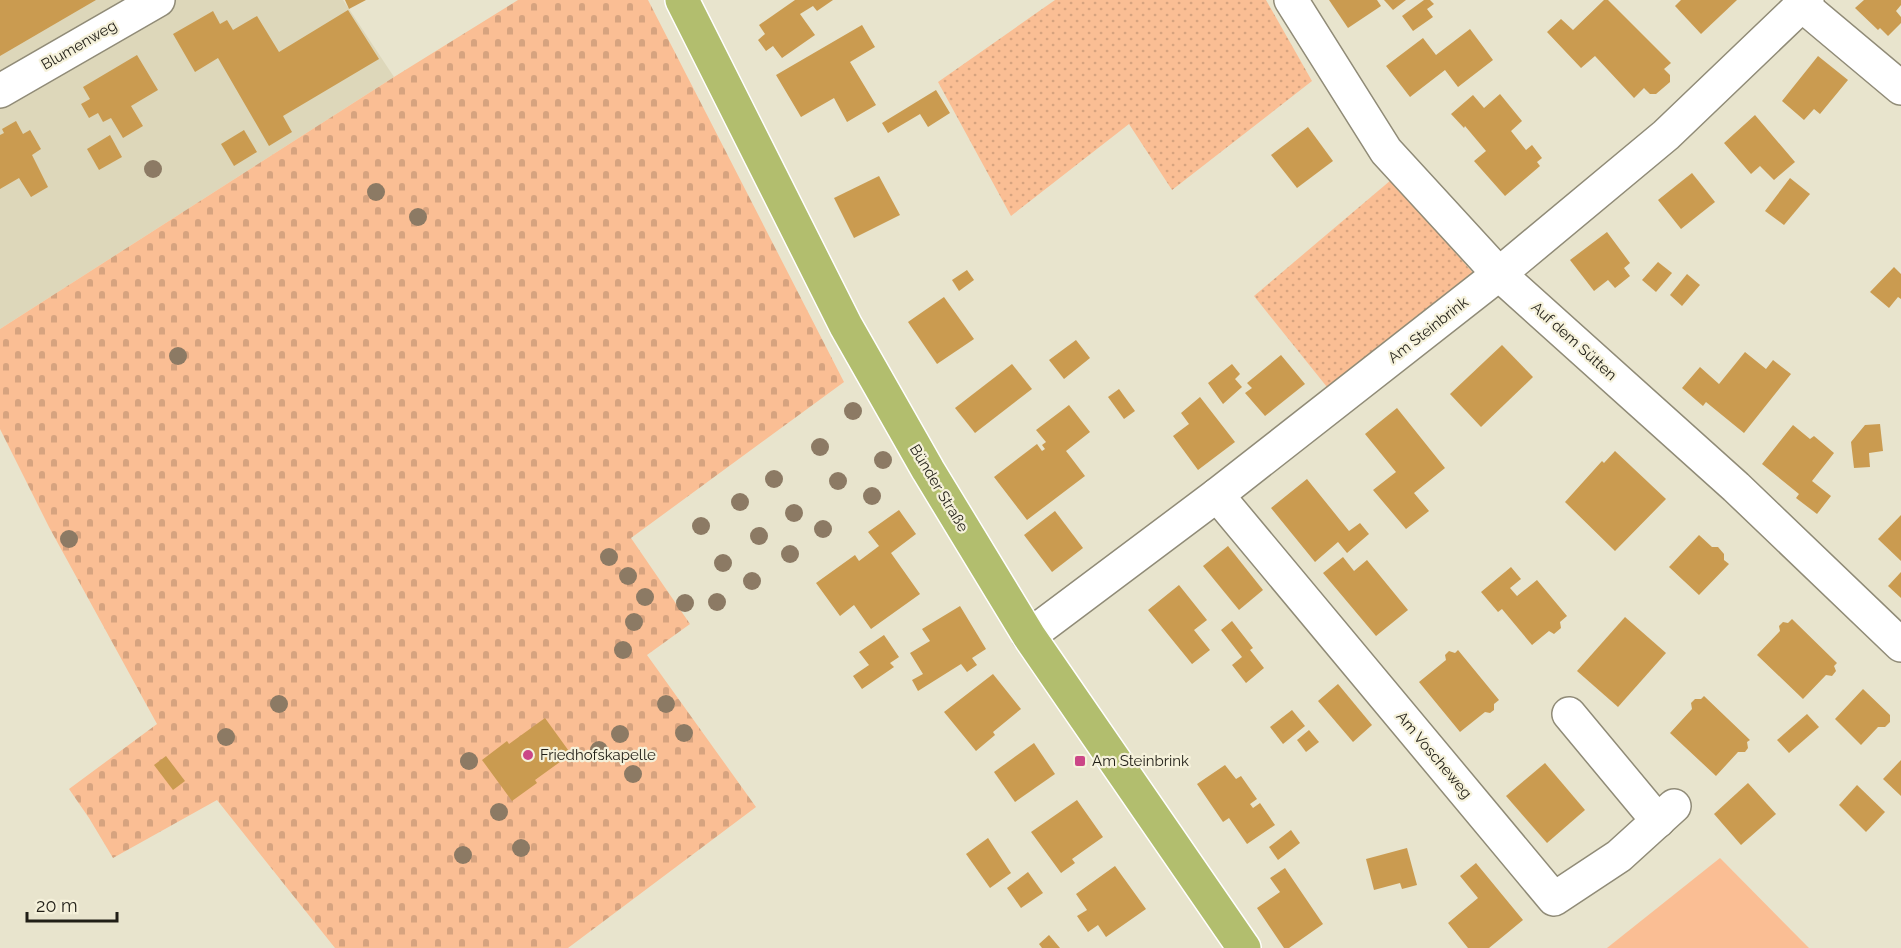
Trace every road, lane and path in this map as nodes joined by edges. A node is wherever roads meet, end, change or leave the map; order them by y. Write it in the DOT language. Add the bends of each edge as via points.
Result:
graph roads {
  1 [pos="158,0"];
  2 [pos="682,0"];
  3 [pos="1291,0"];
  4 [pos="1804,2"];
  5 [pos="1901,88"];
  6 [pos="0,91"];
  7 [pos="1499,274"];
  8 [pos="1217,495"];
  9 [pos="1029,636"];
  10 [pos="1901,645"];
  11 [pos="1569,714"];
  12 [pos="1244,948"];
  1 -- 6 [label="street, Blumenweg"];
  2 -- 9 [label="main road, Bünder Straße" via="846,326 927,470"];
  3 -- 7 [label="street, Auf dem Sütten" via="1386,151"];
  4 -- 5 [label="street"];
  4 -- 7 [label="street, Am Steinbrink" via="1665,135"];
  7 -- 8 [label="street, Am Steinbrink"];
  7 -- 10 [label="street, Auf dem Sütten" via="1736,487"];
  8 -- 9 [label="street, Am Steinbrink"];
  8 -- 11 [label="street, Am Voscheweg" via="1554,899 1620,856 1666,814"];
  9 -- 12 [label="main road, Bünder Straße"];
}
